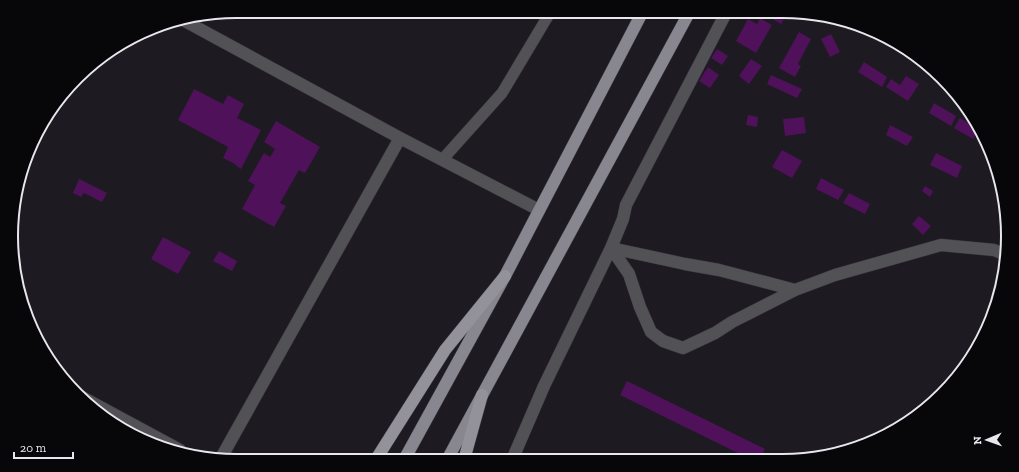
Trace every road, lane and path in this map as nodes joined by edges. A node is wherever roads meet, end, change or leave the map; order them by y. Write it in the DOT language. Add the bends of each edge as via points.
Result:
graph roads {
  1 [pos="547,18"];
  2 [pos="639,18"];
  3 [pos="686,18"];
  4 [pos="723,18"];
  5 [pos="188,23"];
  6 [pos="400,138"];
  7 [pos="442,160"];
  8 [pos="539,210"];
  9 [pos="611,248"];
  10 [pos="1001,253"];
  11 [pos="505,276"];
  12 [pos="795,290"];
  13 [pos="482,395"];
  14 [pos="101,407"];
  15 [pos="163,441"];
  16 [pos="223,454"];
  17 [pos="379,454"];
  18 [pos="407,454"];
  19 [pos="450,454"];
  20 [pos="466,454"];
  21 [pos="515,454"];
  1 -- 7 [label="lane" via="502,93"];
  2 -- 8 [label="main road"];
  3 -- 13 [label="main road"];
  4 -- 9 [label="street" via="626,205"];
  5 -- 6 [label="street"];
  6 -- 7 [label="street"];
  6 -- 16 [label="street"];
  7 -- 8 [label="street"];
  8 -- 11 [label="main road"];
  9 -- 12 [label="street" via="719,270"];
  9 -- 12 [label="street" via="630,274 651,332 663,342 683,348"];
  9 -- 21 [label="street" via="544,386"];
  10 -- 12 [label="street" via="941,244 835,275"];
  11 -- 17 [label="highway" via="445,350"];
  11 -- 18 [label="main road"];
  13 -- 19 [label="main road"];
  13 -- 20 [label="highway"];
  14 -- 15 [label="street"];
}
